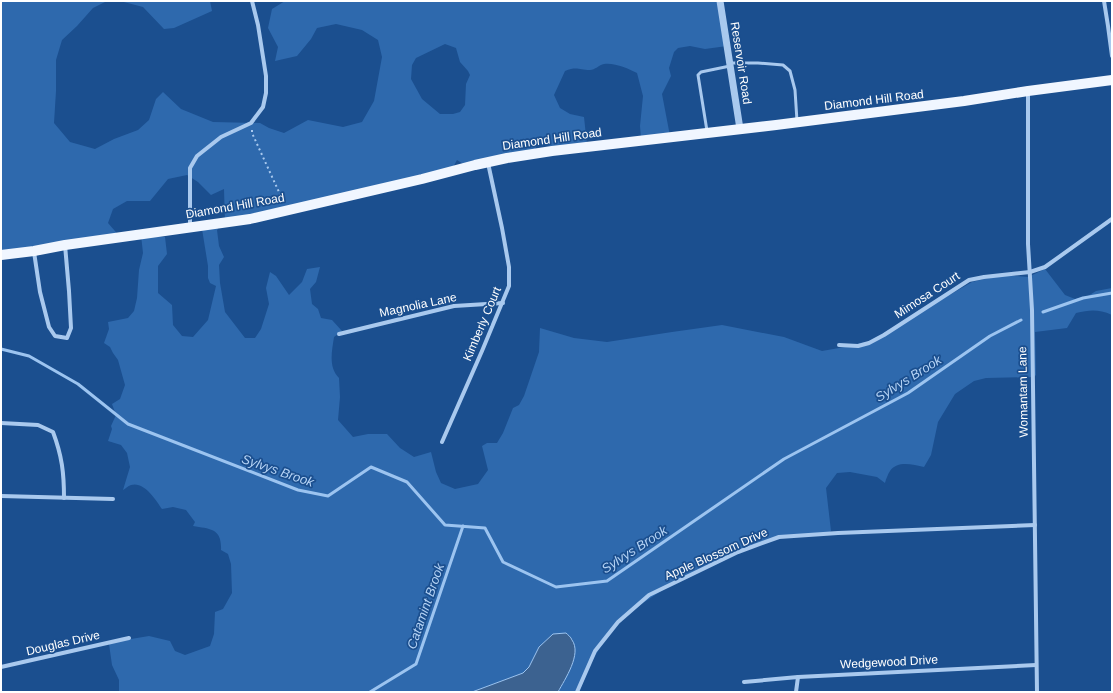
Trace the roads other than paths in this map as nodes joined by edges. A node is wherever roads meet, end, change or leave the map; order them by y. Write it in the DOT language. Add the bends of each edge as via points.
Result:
graph roads {
  1 [pos="252,1"];
  2 [pos="720,1"];
  3 [pos="1104,1"];
  4 [pos="1112,56"];
  5 [pos="730,64"];
  6 [pos="1112,80"];
  7 [pos="1028,91"];
  8 [pos="797,123"];
  9 [pos="740,129"];
  10 [pos="707,133"];
  11 [pos="488,162"];
  12 [pos="1112,219"];
  13 [pos="190,228"];
  14 [pos="65,246"];
  15 [pos="34,251"];
  16 [pos="1,255"];
  17 [pos="1030,272"];
  18 [pos="503,303"];
  19 [pos="339,334"];
  20 [pos="839,345"];
  21 [pos="1,423"];
  22 [pos="442,442"];
  23 [pos="1,496"];
  24 [pos="64,498"];
  25 [pos="113,499"];
  26 [pos="1035,525"];
  27 [pos="129,638"];
  28 [pos="1036,665"];
  29 [pos="1,667"];
  30 [pos="798,676"];
  31 [pos="744,682"];
  32 [pos="577,692"];
  33 [pos="796,692"];
  34 [pos="1037,692"];
  1 -- 13 [label="street" via="266,76 263,107 251,123 221,137 197,156 190,168"];
  2 -- 5 [label="street, Reservoir Road"];
  3 -- 4 [label="street"];
  5 -- 8 [label="lane" via="758,63 783,66 790,71 795,90"];
  5 -- 9 [label="street, Reservoir Road"];
  5 -- 10 [label="lane" via="698,75"];
  6 -- 7 [label="main road, Diamond Hill Road"];
  7 -- 8 [label="main road, Diamond Hill Road"];
  7 -- 17 [label="street, Womantam Lane"];
  8 -- 9 [label="main road, Diamond Hill Road"];
  9 -- 10 [label="main road, Diamond Hill Road"];
  10 -- 11 [label="main road, Diamond Hill Road" via="552,151"];
  11 -- 13 [label="main road, Diamond Hill Road" via="288,211"];
  11 -- 18 [label="street, Kimberly Court" via="509,267 509,286"];
  12 -- 17 [label="street, Mimosa Court" via="1045,267"];
  13 -- 14 [label="main road, Diamond Hill Road"];
  14 -- 15 [label="main road, Diamond Hill Road"];
  14 -- 15 [label="street" via="71,328 66,338 55,336 48,327"];
  15 -- 16 [label="main road, Diamond Hill Road"];
  17 -- 20 [label="street, Mimosa Court" via="970,280 869,343 858,346"];
  17 -- 26 [label="street, Womantam Lane"];
  18 -- 19 [label="street, Magnolia Lane" via="454,306"];
  18 -- 22 [label="street, Kimberly Court"];
  21 -- 24 [label="street" via="38,425 53,432 64,473"];
  23 -- 24 [label="street"];
  24 -- 25 [label="street"];
  26 -- 28 [label="street, Womantam Lane"];
  26 -- 32 [label="street, Apple Blossom Drive" via="779,537 738,552 649,596 618,622 595,651"];
  27 -- 29 [label="street, Douglas Drive"];
  28 -- 30 [label="street, Wedgewood Drive"];
  28 -- 34 [label="street, Womantam Lane"];
  30 -- 31 [label="street, Wedgewood Drive"];
  30 -- 33 [label="street"];
}
